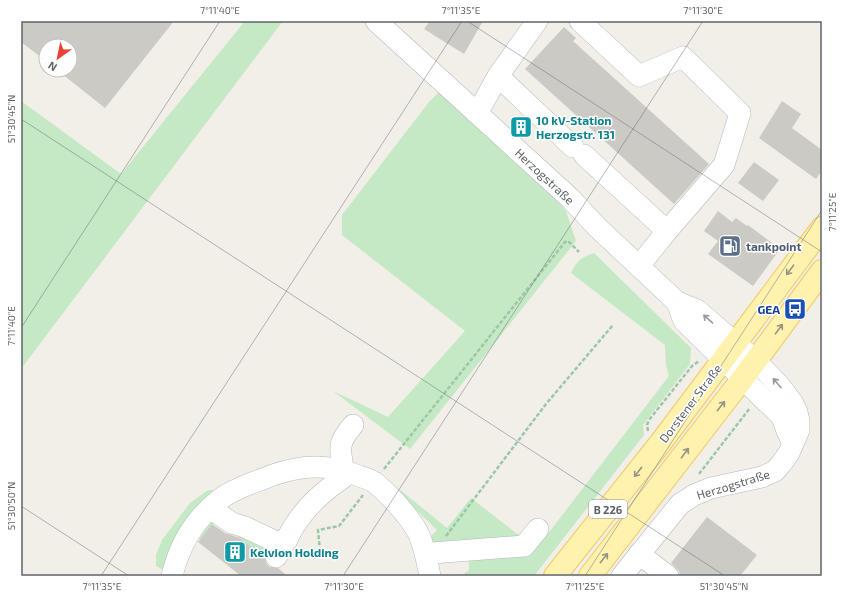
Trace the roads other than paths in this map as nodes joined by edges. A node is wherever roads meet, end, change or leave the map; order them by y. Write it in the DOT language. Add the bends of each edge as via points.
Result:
graph roads {
  1 [pos="376,21"];
  2 [pos="537,21"];
  3 [pos="580,21"];
  4 [pos="498,76"];
  5 [pos="475,112"];
  6 [pos="822,228"];
  7 [pos="667,231"];
  8 [pos="639,266"];
  9 [pos="822,271"];
  10 [pos="729,351"];
  11 [pos="756,361"];
  12 [pos="743,378"];
  13 [pos="353,425"];
  14 [pos="793,443"];
  15 [pos="343,470"];
  16 [pos="210,508"];
  17 [pos="538,529"];
  18 [pos="287,540"];
  19 [pos="429,554"];
  20 [pos="640,554"];
  21 [pos="276,557"];
  22 [pos="172,576"];
  23 [pos="430,576"];
  24 [pos="555,576"];
  25 [pos="590,576"];
  26 [pos="622,576"];
  27 [pos="668,576"];
  1 -- 5 [label="street, Herzogstraße"];
  2 -- 4 [label="street"];
  3 -- 7 [label="street" via="639,76 683,57 740,113 724,165"];
  4 -- 5 [label="street"];
  4 -- 7 [label="street"];
  5 -- 8 [label="street, Herzogstraße" via="570,198"];
  6 -- 10 [label="main road, Dorstener Straße / B 226, one-way"];
  7 -- 8 [label="street"];
  8 -- 10 [label="street, Herzogstraße" via="677,302 684,321"];
  11 -- 9 [label="main road, B 226, one-way"];
  10 -- 11 [label="street, Herzogstraße"];
  10 -- 12 [label="street, Herzogstraße"];
  10 -- 24 [label="main road, Dorstener Straße / B 226, one-way" via="662,441"];
  11 -- 12 [label="main road, B 226"];
  14 -- 11 [label="street, Herzogstraße, one-way" via="799,430 795,407 780,386"];
  12 -- 14 [label="street, Herzogstraße" via="782,417"];
  25 -- 12 [label="main road, B 226, one-way"];
  13 -- 15 [label="street" via="343,436 339,449"];
  14 -- 20 [label="street, Herzogstraße" via="775,471 762,477 711,488 680,504"];
  15 -- 16 [label="street" via="316,466 271,475 219,499"];
  15 -- 18 [label="street" via="344,477 322,493 306,510"];
  15 -- 19 [label="street" via="374,482 387,493 405,512"];
  16 -- 18 [label="street" via="232,523 276,542"];
  16 -- 22 [label="street" via="198,519 186,539"];
  17 -- 19 [label="street" via="524,546"];
  18 -- 21 [label="street"];
  19 -- 23 [label="street"];
  20 -- 26 [label="street, Herzogstraße"];
  20 -- 27 [label="street"];
}
